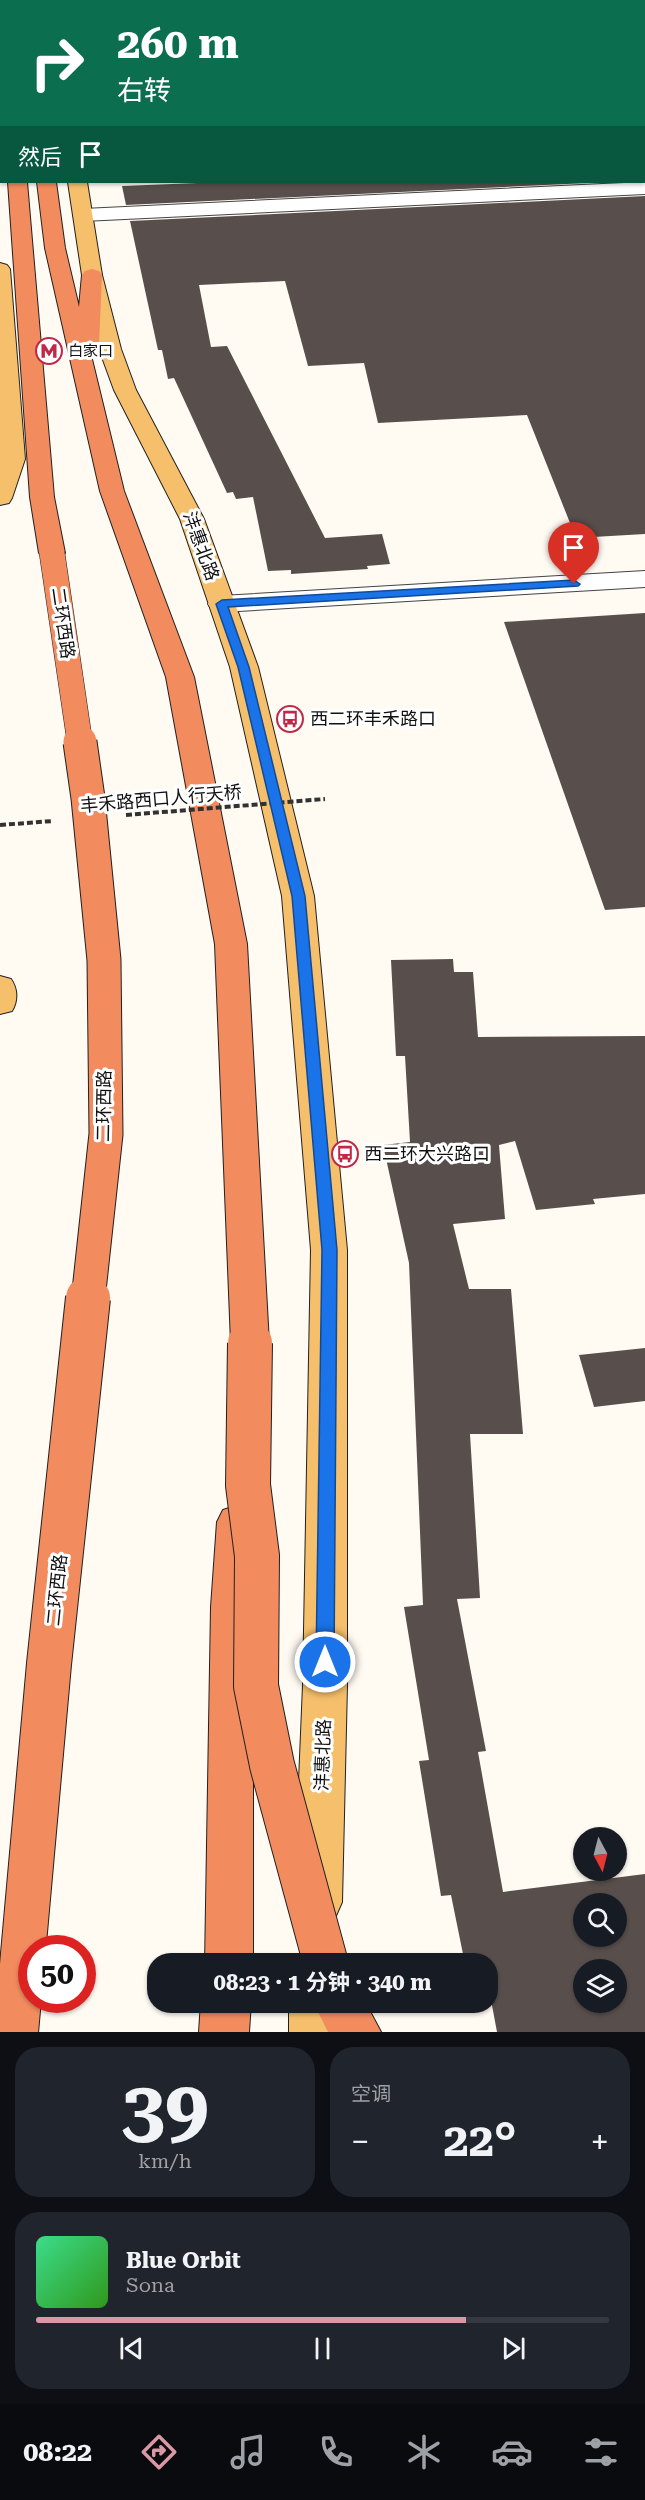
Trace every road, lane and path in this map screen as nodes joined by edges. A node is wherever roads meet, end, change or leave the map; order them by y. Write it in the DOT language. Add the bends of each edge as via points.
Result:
graph roads {
  1 [pos="17,183"];
  2 [pos="46,183"];
  3 [pos="77,183"];
  4 [pos="645,188"];
  5 [pos="82,215"];
  6 [pos="0,269"];
  7 [pos="92,275"];
  8 [pos="86,379"];
  9 [pos="13,459"];
  10 [pos="0,496"];
  11 [pos="42,497"];
  12 [pos="645,579"];
  13 [pos="222,604"];
  14 [pos="325,799"];
  15 [pos="116,816"];
  16 [pos="58,820"];
  17 [pos="0,825"];
  18 [pos="0,986"];
  19 [pos="0,1004"];
  20 [pos="250,1343"];
  21 [pos="229,1953"];
  22 [pos="316,1953"];
  23 [pos="323,1953"];
  24 [pos="225,2013"];
  25 [pos="315,2013"];
  26 [pos="344,2013"];
  27 [pos="16,2032"];
  28 [pos="224,2032"];
  29 [pos="314,2032"];
  30 [pos="356,2032"];
  1 -- 11 [label="highway, 二环西路"];
  2 -- 8 [label="highway" via="55,248"];
  3 -- 5 [label="main road, 沣惠北路"];
  4 -- 5 [label="street"];
  5 -- 7 [label="main road, 沣惠北路"];
  6 -- 9 [label="main road"];
  7 -- 8 [label="highway"];
  7 -- 13 [label="main road, 沣惠北路" via="110,349 125,390 192,519"];
  8 -- 20 [label="highway" via="112,491 180,677 231,944"];
  9 -- 10 [label="main road"];
  9 -- 11 [label="highway"];
  11 -- 27 [label="highway, 二环西路, bridge" via="88,798 104,960 106,1134 49,1664"];
  12 -- 13 [label="street"];
  13 -- 22 [label="main road, 沣惠北路" via="244,667 298,896 329,1250 325,1685"];
  14 -- 15 [label="path, 丰禾路西口人行天桥, bridge"];
  16 -- 17 [label="path, 丰禾路西口人行天桥, bridge"];
  18 -- 19 [label="main road"];
  20 -- 21 [label="highway, bridge" via="232,1607"];
  20 -- 23 [label="highway, bridge" via="248,1485 257,1556 256,1686 272,1766"];
  24 -- 28 [label="highway"];
  25 -- 29 [label="main road"];
  26 -- 30 [label="highway"];
}
